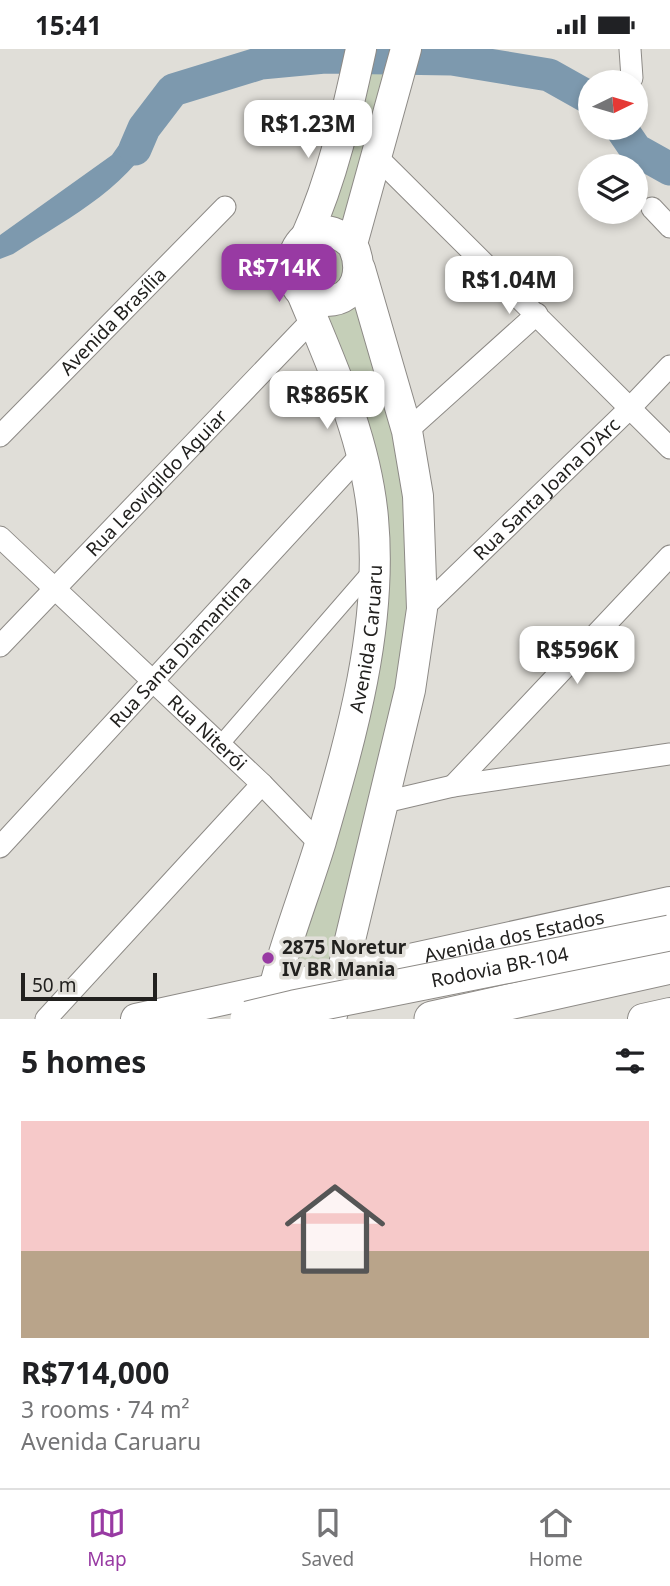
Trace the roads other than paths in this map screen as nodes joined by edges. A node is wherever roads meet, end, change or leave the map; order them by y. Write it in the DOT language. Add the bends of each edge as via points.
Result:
graph roads {
  1 [pos="361,49"];
  2 [pos="406,49"];
  3 [pos="630,49"];
  4 [pos="631,70"];
  5 [pos="376,156"];
  6 [pos="225,207"];
  7 [pos="652,208"];
  8 [pos="670,227"];
  9 [pos="306,237"];
  10 [pos="356,256"];
  11 [pos="301,291"];
  12 [pos="537,314"];
  13 [pos="313,319"];
  14 [pos="670,366"];
  15 [pos="630,408"];
  16 [pos="407,431"];
  17 [pos="0,436"];
  18 [pos="670,448"];
  19 [pos="361,455"];
  20 [pos="0,537"];
  21 [pos="670,556"];
  22 [pos="375,566"];
  23 [pos="54,588"];
  24 [pos="422,609"];
  25 [pos="0,646"];
  26 [pos="152,680"];
  27 [pos="220,745"];
  28 [pos="670,754"];
  29 [pos="262,784"];
  30 [pos="453,786"];
  31 [pos="385,802"];
  32 [pos="8,823"];
  33 [pos="320,844"];
  34 [pos="0,847"];
  35 [pos="670,902"];
  36 [pos="670,933"];
  37 [pos="666,967"];
  38 [pos="330,975"];
  39 [pos="273,987"];
  40 [pos="670,1013"];
  41 [pos="46,1019"];
  42 [pos="136,1019"];
  43 [pos="248,1019"];
  44 [pos="267,1019"];
  45 [pos="331,1019"];
  46 [pos="432,1019"];
  47 [pos="643,1019"];
  1 -- 9 [label="main road, Avenida Caruaru" via="326,189"];
  2 -- 5 [label="main road"];
  3 -- 4 [label="street"];
  5 -- 10 [label="main road"];
  5 -- 12 [label="street"];
  6 -- 17 [label="street, Avenida Brasília"];
  7 -- 8 [label="street"];
  9 -- 10 [label="main road" via="331,231 343,236"];
  9 -- 11 [label="main road, Avenida Caruaru" via="292,257 294,281"];
  10 -- 11 [label="main road" via="356,284 345,295 330,301"];
  10 -- 16 [label="main road"];
  11 -- 13 [label="main road, Avenida Caruaru"];
  12 -- 15 [label="street"];
  12 -- 16 [label="street"];
  13 -- 19 [label="main road, Avenida Caruaru"];
  13 -- 23 [label="street, Rua Leovigildo Aguiar"];
  14 -- 15 [label="street, Rua Santa Joana D'Arc"];
  15 -- 18 [label="street"];
  15 -- 24 [label="street, Rua Santa Joana D'Arc"];
  16 -- 24 [label="main road" via="418,496"];
  19 -- 22 [label="main road, Avenida Caruaru" via="373,516"];
  19 -- 26 [label="street, Rua Santa Diamantina"];
  20 -- 23 [label="street, Rua Niterói"];
  21 -- 30 [label="street"];
  22 -- 27 [label="street"];
  22 -- 33 [label="main road, Avenida Caruaru" via="368,642 351,734"];
  23 -- 25 [label="street, Rua Leovigildo Aguiar"];
  23 -- 26 [label="street, Rua Niterói"];
  24 -- 31 [label="main road"];
  26 -- 27 [label="street, Rua Niterói"];
  26 -- 32 [label="street, Rua Santa Diamantina"];
  27 -- 29 [label="street, Rua Niterói"];
  28 -- 30 [label="street"];
  29 -- 33 [label="street, Rua Niterói"];
  29 -- 41 [label="street"];
  30 -- 31 [label="street"];
  31 -- 38 [label="main road"];
  32 -- 34 [label="street, Rua Santa Diamantina"];
  33 -- 39 [label="main road, Avenida Caruaru"];
  35 -- 38 [label="main road, Avenida dos Estados"];
  36 -- 43 [label="highway, Rodovia BR-104, bridge"];
  37 -- 46 [label="highway, Rodovia BR-104"];
  38 -- 39 [label="main road, Avenida dos Estados"];
  38 -- 45 [label="main road"];
  39 -- 42 [label="main road, Avenida dos Estados"];
  39 -- 44 [label="main road, Avenida Caruaru"];
  40 -- 47 [label="main road"];
}
